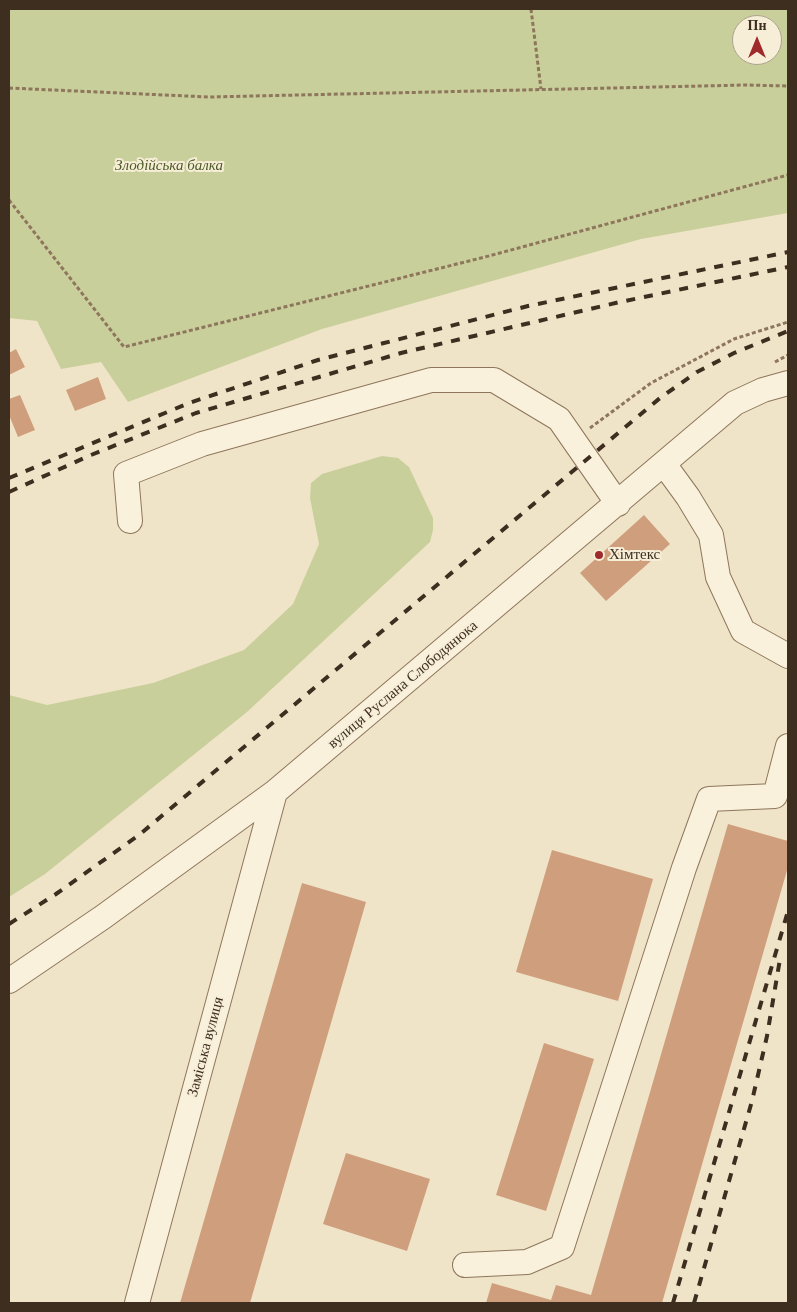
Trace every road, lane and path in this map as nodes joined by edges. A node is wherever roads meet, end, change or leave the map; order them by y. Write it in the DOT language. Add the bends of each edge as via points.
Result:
graph roads {
  1 [pos="532,9"];
  2 [pos="788,86"];
  3 [pos="9,88"];
  4 [pos="541,89"];
  5 [pos="788,175"];
  6 [pos="9,200"];
  7 [pos="788,322"];
  8 [pos="788,383"];
  9 [pos="573,440"];
  10 [pos="664,464"];
  11 [pos="618,504"];
  12 [pos="130,521"];
  13 [pos="788,656"];
  14 [pos="788,746"];
  15 [pos="276,792"];
  16 [pos="9,980"];
  17 [pos="465,1265"];
  18 [pos="137,1303"];
  1 -- 4 [label="path"];
  2 -- 4 [label="path"];
  3 -- 4 [label="path" via="209,97"];
  5 -- 6 [label="path" via="485,257 124,347"];
  7 -- 9 [label="path" via="734,339 651,383"];
  8 -- 10 [label="street, вулиця Руслана Слободянюка" via="736,403"];
  9 -- 11 [label="street"];
  9 -- 12 [label="street" via="559,419 494,380 431,380 202,444 126,474"];
  10 -- 11 [label="street, вулиця Руслана Слободянюка"];
  10 -- 13 [label="street" via="711,535 718,577 743,631"];
  11 -- 15 [label="street, вулиця Руслана Слободянюка"];
  14 -- 17 [label="street" via="775,796 709,799 562,1247 526,1262"];
  15 -- 16 [label="street, вулиця Руслана Слободянюка" via="103,918"];
  15 -- 18 [label="street, Заміська вулиця"];
}
